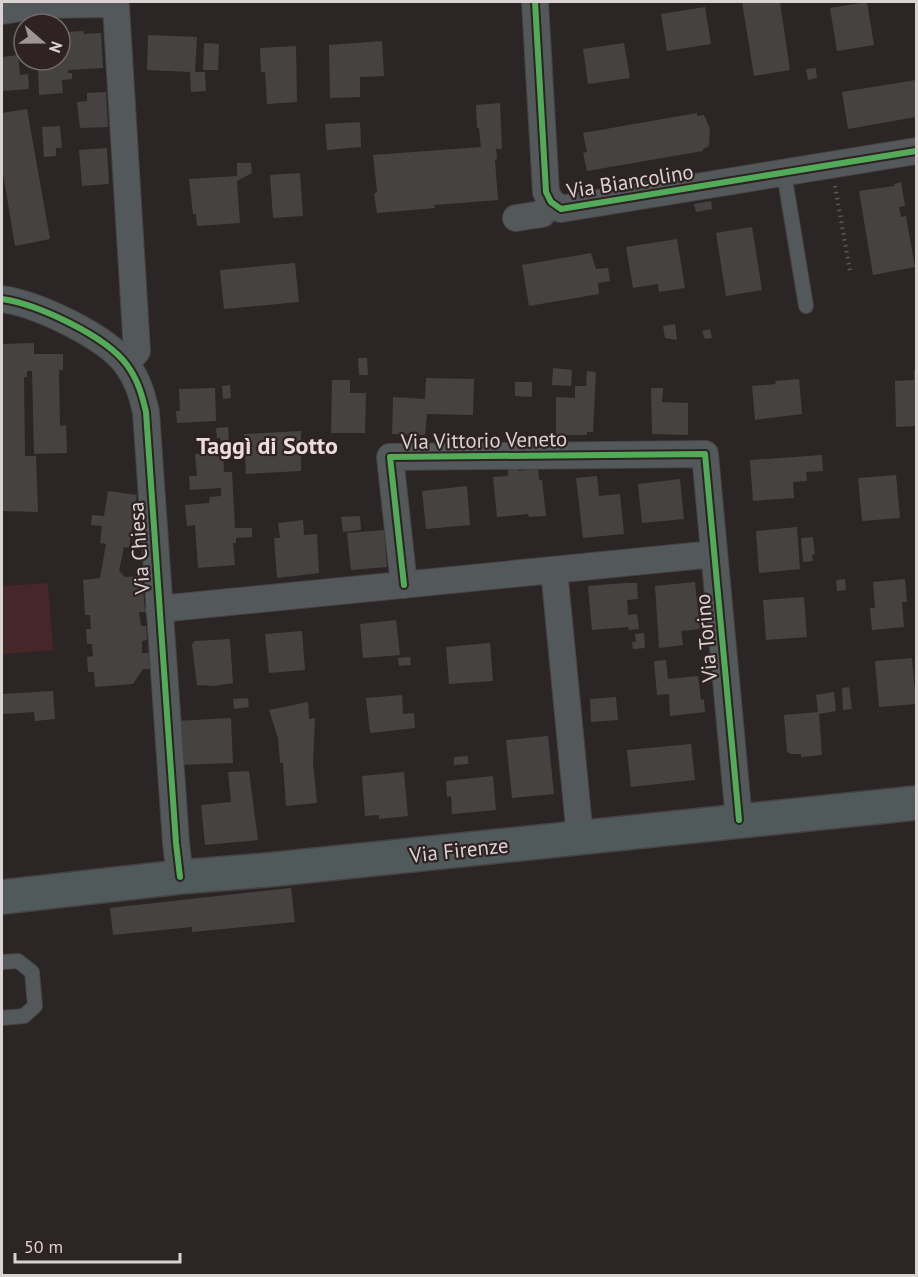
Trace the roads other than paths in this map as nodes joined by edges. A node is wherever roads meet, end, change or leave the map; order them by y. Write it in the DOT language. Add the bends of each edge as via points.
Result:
graph roads {
  1 [pos="535,2"];
  2 [pos="115,3"];
  3 [pos="2,11"];
  4 [pos="916,155"];
  5 [pos="784,173"];
  6 [pos="551,202"];
  7 [pos="516,218"];
  8 [pos="2,299"];
  9 [pos="806,306"];
  10 [pos="126,364"];
  11 [pos="705,454"];
  12 [pos="714,554"];
  13 [pos="554,570"];
  14 [pos="404,585"];
  15 [pos="159,609"];
  16 [pos="916,803"];
  17 [pos="739,820"];
  18 [pos="580,837"];
  19 [pos="180,877"];
  20 [pos="2,897"];
  21 [pos="2,962"];
  22 [pos="2,1018"];
  1 -- 6 [label="street, Via Biancolino" via="546,192"];
  2 -- 3 [label="street" via="41,5"];
  2 -- 10 [label="street" via="137,351"];
  4 -- 5 [label="street, Via Biancolino"];
  5 -- 6 [label="street, Via Biancolino" via="561,209"];
  5 -- 9 [label="lane"];
  6 -- 7 [label="street, Via Biancolino" via="542,214"];
  8 -- 10 [label="street, Via Chiesa" via="49,314 87,332"];
  10 -- 15 [label="street, Via Chiesa" via="139,386 146,412"];
  11 -- 12 [label="street, Via Torino"];
  11 -- 14 [label="street, Via Vittorio Veneto" via="390,457"];
  12 -- 13 [label="street"];
  12 -- 17 [label="street, Via Torino"];
  13 -- 14 [label="street"];
  13 -- 18 [label="street"];
  14 -- 15 [label="street"];
  15 -- 19 [label="street, Via Chiesa"];
  16 -- 17 [label="main road, Via Firenze"];
  17 -- 18 [label="main road, Via Firenze"];
  18 -- 19 [label="main road, Via Firenze"];
  19 -- 20 [label="main road, Via Firenze"];
  21 -- 22 [label="lane" via="18,961 32,972 35,1006 24,1016"];
}
